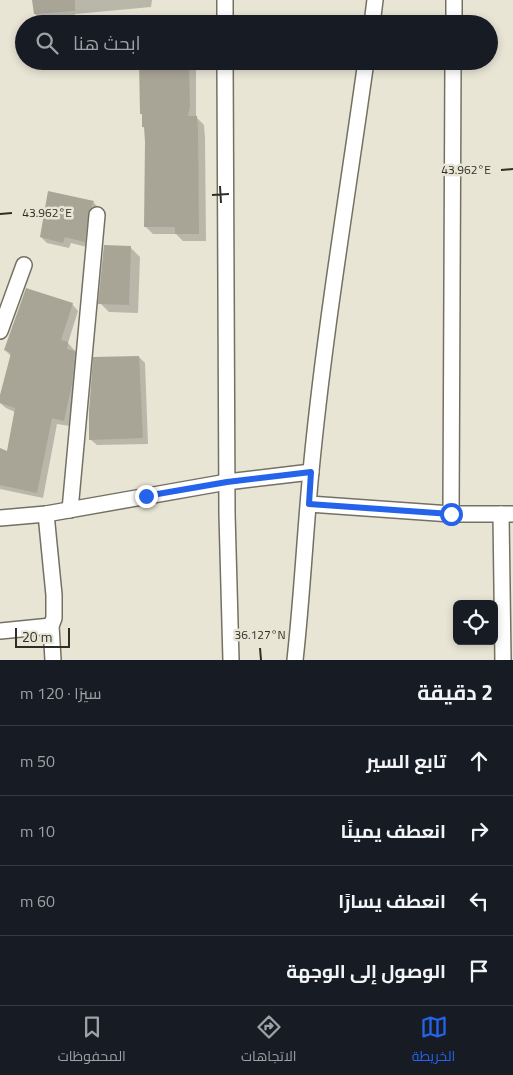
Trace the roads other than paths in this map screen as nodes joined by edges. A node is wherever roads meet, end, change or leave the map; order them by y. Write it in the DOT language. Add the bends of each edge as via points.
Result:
graph roads {
  1 [pos="225,0"];
  2 [pos="375,0"];
  3 [pos="454,0"];
  4 [pos="225,15"];
  5 [pos="373,15"];
  6 [pos="454,15"];
  7 [pos="225,70"];
  8 [pos="365,70"];
  9 [pos="453,70"];
  10 [pos="97,215"];
  11 [pos="24,265"];
  12 [pos="0,331"];
  13 [pos="311,472"];
  14 [pos="227,482"];
  15 [pos="309,504"];
  16 [pos="70,510"];
  17 [pos="46,514"];
  18 [pos="451,514"];
  19 [pos="507,514"];
  20 [pos="0,518"];
  21 [pos="51,626"];
  22 [pos="0,631"];
  23 [pos="53,660"];
  24 [pos="231,660"];
  25 [pos="295,660"];
  26 [pos="503,660"];
  1 -- 4 [label="street"];
  2 -- 5 [label="street"];
  3 -- 6 [label="street"];
  7 -- 14 [label="street"];
  8 -- 13 [label="street" via="332,295"];
  9 -- 18 [label="street"];
  10 -- 16 [label="street"];
  11 -- 12 [label="street"];
  13 -- 14 [label="street"];
  13 -- 15 [label="street"];
  14 -- 16 [label="street"];
  14 -- 24 [label="street"];
  15 -- 18 [label="street"];
  15 -- 25 [label="street"];
  16 -- 17 [label="street"];
  17 -- 20 [label="street"];
  17 -- 21 [label="street" via="54,595"];
  18 -- 19 [label="street"];
  19 -- 26 [label="street"];
  21 -- 22 [label="street"];
  21 -- 23 [label="street"];
}
